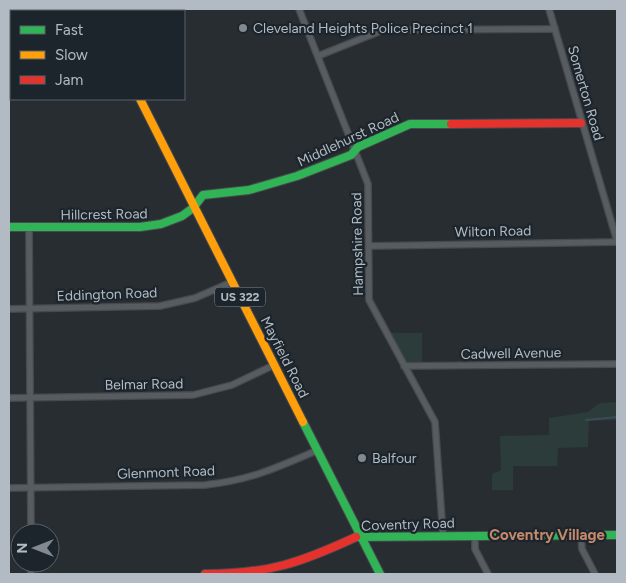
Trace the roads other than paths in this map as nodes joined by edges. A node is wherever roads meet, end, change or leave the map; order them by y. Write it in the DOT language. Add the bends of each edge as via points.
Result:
graph roads {
  1 [pos="299,9"];
  2 [pos="550,9"];
  3 [pos="555,29"];
  4 [pos="318,56"];
  5 [pos="141,100"];
  6 [pos="581,123"];
  7 [pos="355,150"];
  8 [pos="195,207"];
  9 [pos="9,227"];
  10 [pos="29,227"];
  11 [pos="617,242"];
  12 [pos="369,246"];
  13 [pos="232,282"];
  14 [pos="29,308"];
  15 [pos="9,309"];
  16 [pos="617,364"];
  17 [pos="274,365"];
  18 [pos="404,366"];
  19 [pos="9,398"];
  20 [pos="30,398"];
  21 [pos="318,450"];
  22 [pos="9,488"];
  23 [pos="30,488"];
  24 [pos="31,523"];
  25 [pos="443,535"];
  26 [pos="475,535"];
  27 [pos="617,535"];
  28 [pos="360,536"];
  29 [pos="580,536"];
  30 [pos="205,574"];
  31 [pos="380,574"];
  32 [pos="488,574"];
  33 [pos="594,574"];
  1 -- 4 [label="street, Hampshire Road"];
  2 -- 3 [label="street, Somerton Road"];
  3 -- 4 [label="street" via="383,30"];
  3 -- 6 [label="street, Somerton Road"];
  4 -- 7 [label="street, Hampshire Road"];
  5 -- 8 [label="main road, Mayfield Road / US 322"];
  6 -- 7 [label="main road, Middlehurst Road" via="410,124"];
  6 -- 11 [label="street, Somerton Road"];
  7 -- 8 [label="main road, Middlehurst Road" via="314,170 273,184 202,195"];
  7 -- 12 [label="street, Hampshire Road" via="368,184"];
  8 -- 10 [label="main road, Hillcrest Road" via="173,220 149,226"];
  8 -- 13 [label="main road, Mayfield Road / US 322"];
  9 -- 10 [label="main road, Hillcrest Road"];
  10 -- 14 [label="street"];
  11 -- 12 [label="street, Wilton Road"];
  12 -- 18 [label="street, Hampshire Road" via="369,300"];
  13 -- 14 [label="street, Eddington Road" via="194,298 160,306"];
  13 -- 17 [label="main road, Mayfield Road / US 322"];
  14 -- 15 [label="street, Eddington Road"];
  14 -- 20 [label="street"];
  16 -- 18 [label="street, Cadwell Avenue"];
  17 -- 20 [label="street, Belmar Road" via="232,386 193,395"];
  17 -- 21 [label="main road, Mayfield Road / US 322"];
  18 -- 25 [label="street, Hampshire Road" via="437,429"];
  19 -- 20 [label="street, Belmar Road"];
  20 -- 23 [label="street"];
  21 -- 23 [label="street, Glenmont Road" via="260,475 234,482"];
  21 -- 28 [label="main road, Mayfield Road / US 322"];
  22 -- 23 [label="street, Glenmont Road"];
  23 -- 24 [label="street"];
  25 -- 26 [label="main road, Coventry Road"];
  25 -- 28 [label="main road, Coventry Road"];
  26 -- 29 [label="main road, Coventry Road"];
  26 -- 32 [label="street" via="475,550"];
  27 -- 29 [label="main road, Coventry Road"];
  28 -- 30 [label="main road, Coventry Road" via="273,569"];
  28 -- 31 [label="main road, Mayfield Road / US 322"];
  29 -- 33 [label="street" via="582,549"];
}
